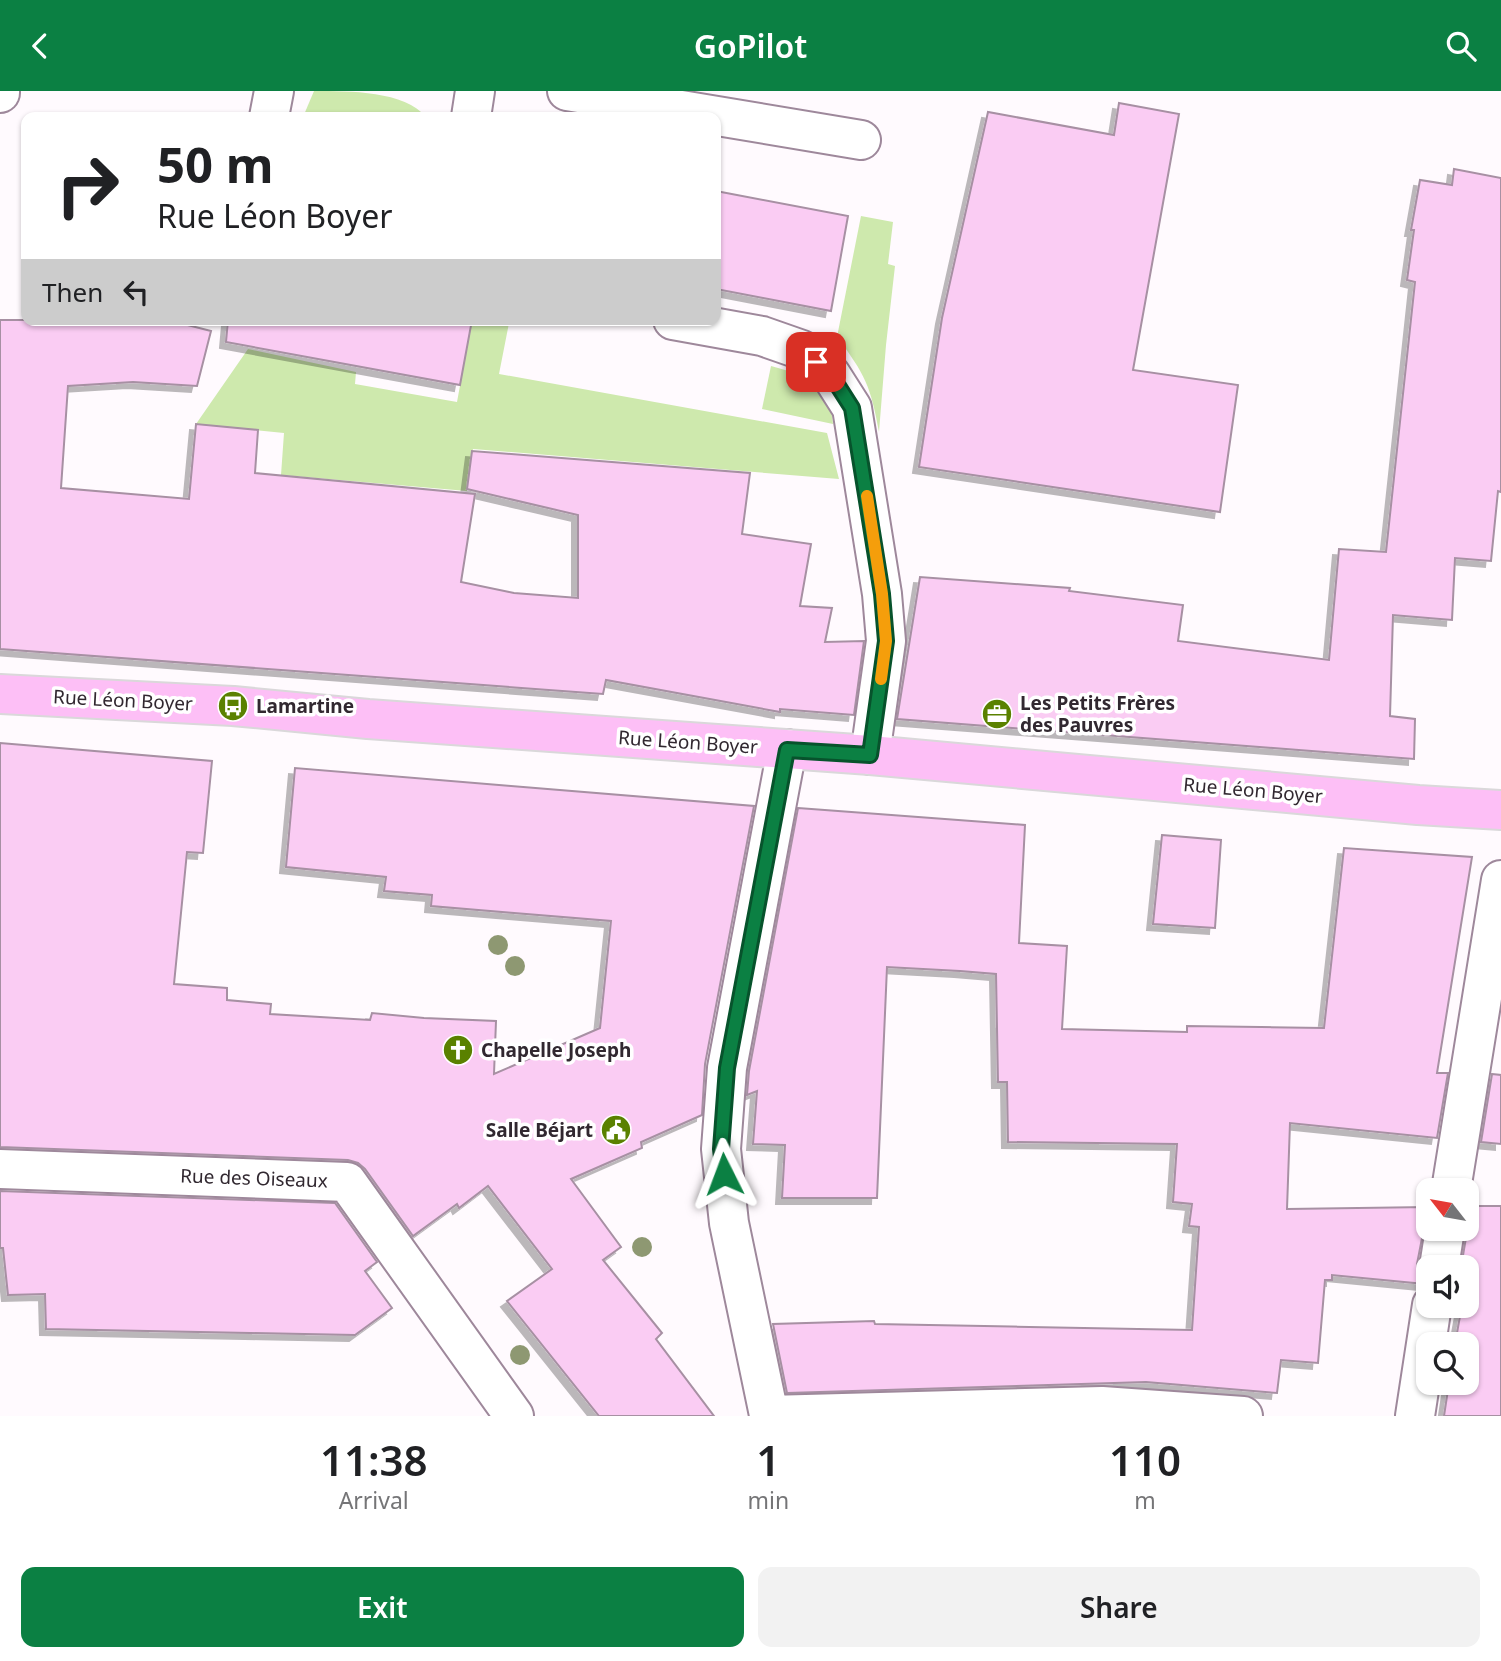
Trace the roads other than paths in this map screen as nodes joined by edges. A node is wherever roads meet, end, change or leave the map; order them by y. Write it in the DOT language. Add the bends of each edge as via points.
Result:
graph roads {
  1 [pos="274,91"];
  2 [pos="475,91"];
  3 [pos="566,91"];
  4 [pos="270,112"];
  5 [pos="472,112"];
  6 [pos="690,112"];
  7 [pos="721,117"];
  8 [pos="861,141"];
  9 [pos="706,326"];
  10 [pos="0,694"];
  11 [pos="787,750"];
  12 [pos="870,755"];
  13 [pos="1501,810"];
  14 [pos="1501,880"];
  15 [pos="0,1169"];
  16 [pos="1453,1178"];
  17 [pos="1430,1318"];
  18 [pos="514,1416"];
  19 [pos="1243,1416"];
  20 [pos="1415,1416"];
  1 -- 4 [label="street"];
  2 -- 5 [label="street"];
  3 -- 6 [label="street"];
  7 -- 8 [label="street"];
  9 -- 12 [label="street" via="762,336 802,350 831,375 852,408 886,641"];
  10 -- 11 [label="main road, Rue Léon Boyer" via="233,706"];
  11 -- 12 [label="main road, Rue Léon Boyer"];
  11 -- 19 [label="street" via="727,1068 721,1149 729,1223 769,1415 1102,1406"];
  12 -- 13 [label="main road, Rue Léon Boyer"];
  14 -- 16 [label="street"];
  15 -- 18 [label="street, Rue des Oiseaux" via="347,1182"];
  17 -- 20 [label="street"];
}
